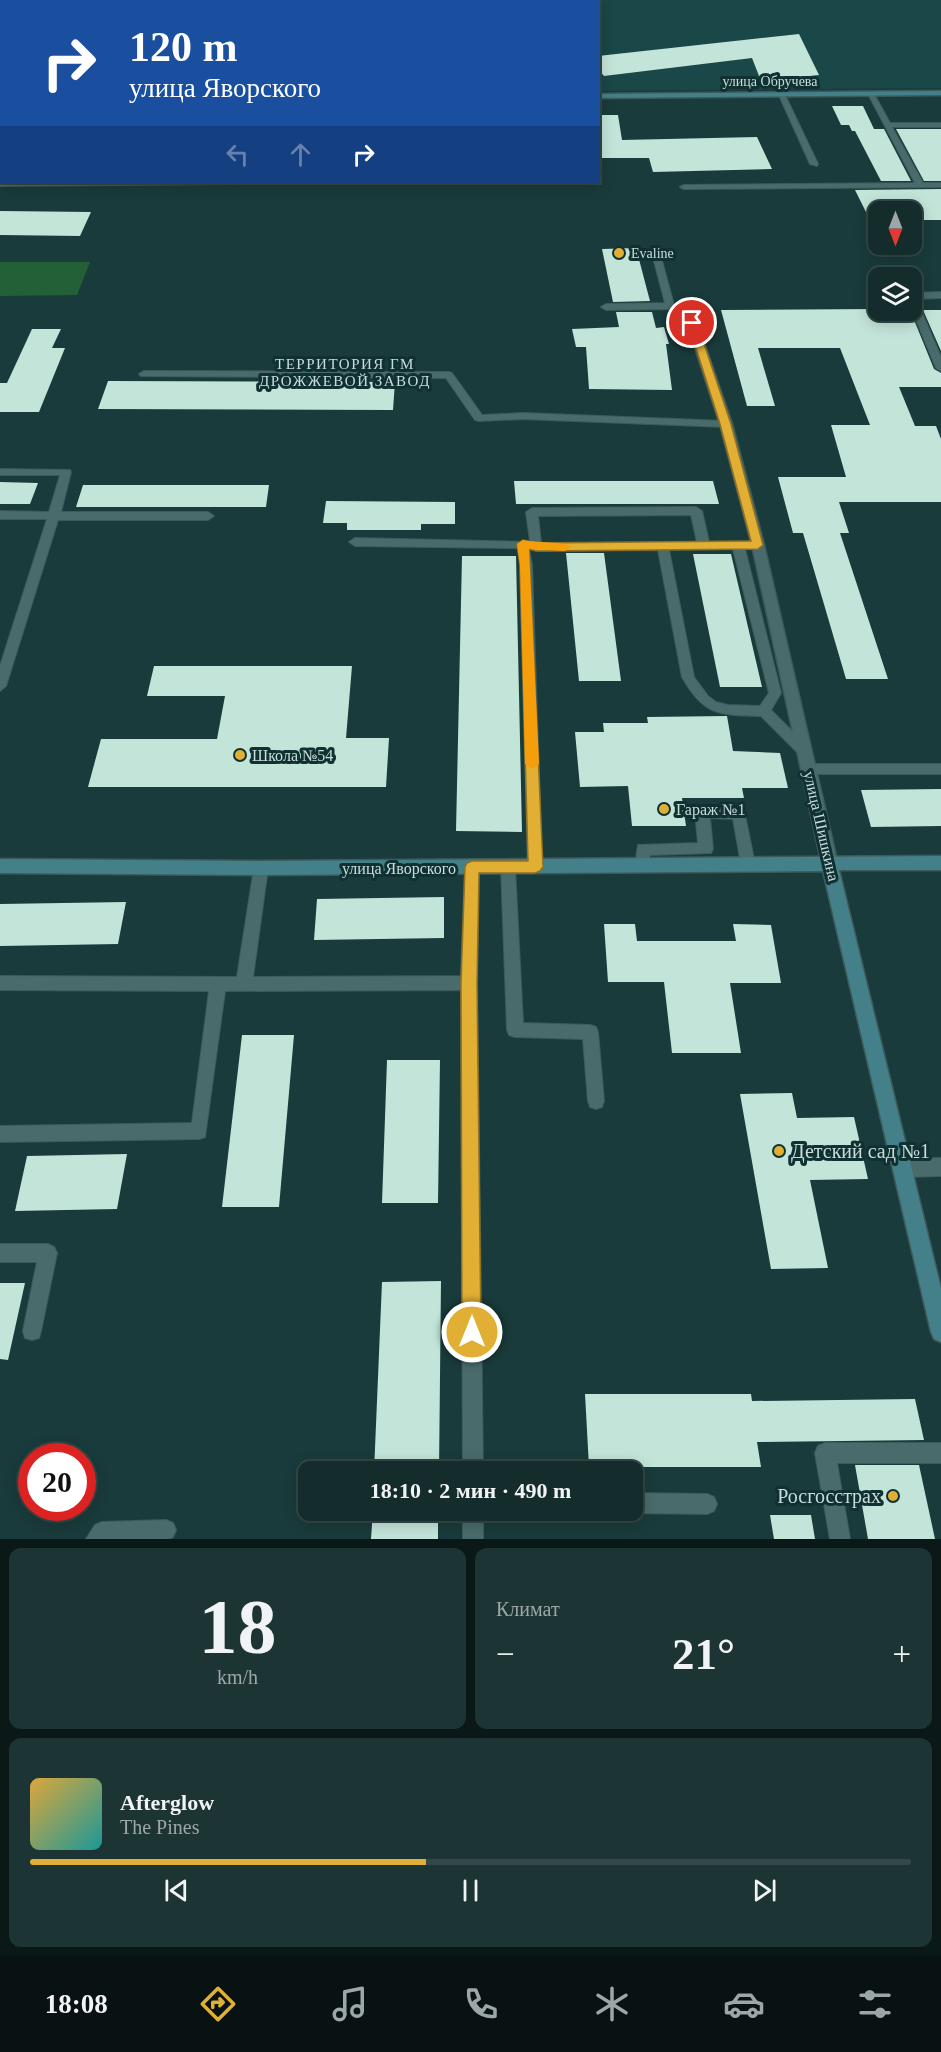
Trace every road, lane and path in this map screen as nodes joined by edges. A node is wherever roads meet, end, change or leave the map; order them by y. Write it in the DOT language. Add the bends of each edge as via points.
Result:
graph roads {
  1 [pos="941,93"];
  2 [pos="870,94"];
  3 [pos="782,95"];
  4 [pos="600,96"];
  5 [pos="887,125"];
  6 [pos="941,125"];
  7 [pos="814,164"];
  8 [pos="117,183"];
  9 [pos="0,184"];
  10 [pos="920,185"];
  11 [pos="941,185"];
  12 [pos="684,188"];
  13 [pos="658,261"];
  14 [pos="941,295"];
  15 [pos="922,296"];
  16 [pos="670,306"];
  17 [pos="606,307"];
  18 [pos="921,321"];
  19 [pos="692,323"];
  20 [pos="940,364"];
  21 [pos="144,374"];
  22 [pos="726,424"];
  23 [pos="0,472"];
  24 [pos="0,515"];
  25 [pos="54,516"];
  26 [pos="208,516"];
  27 [pos="355,542"];
  28 [pos="523,544"];
  29 [pos="738,545"];
  30 [pos="758,545"];
  31 [pos="663,546"];
  32 [pos="704,546"];
  33 [pos="537,547"];
  34 [pos="0,686"];
  35 [pos="764,711"];
  36 [pos="804,750"];
  37 [pos="810,769"];
  38 [pos="941,769"];
  39 [pos="941,863"];
  40 [pos="748,864"];
  41 [pos="642,865"];
  42 [pos="830,865"];
  43 [pos="0,866"];
  44 [pos="472,867"];
  45 [pos="508,867"];
  46 [pos="535,867"];
  47 [pos="261,868"];
  48 [pos="218,983"];
  49 [pos="469,983"];
  50 [pos="244,984"];
  51 [pos="1,986"];
  52 [pos="596,1101"];
  53 [pos="0,1134"];
  54 [pos="941,1167"];
  55 [pos="904,1168"];
  56 [pos="0,1254"];
  57 [pos="939,1320"];
  58 [pos="32,1331"];
  59 [pos="941,1453"];
  60 [pos="473,1461"];
  61 [pos="643,1503"];
  62 [pos="707,1504"];
  63 [pos="473,1521"];
  64 [pos="166,1530"];
  65 [pos="96,1539"];
  66 [pos="473,1539"];
  67 [pos="840,1539"];
  1 -- 2 [label="main road, улица Обручева"];
  2 -- 3 [label="main road, улица Обручева"];
  2 -- 5 [label="lane"];
  3 -- 4 [label="main road, улица Обручева"];
  3 -- 7 [label="lane"];
  5 -- 6 [label="lane"];
  5 -- 10 [label="lane"];
  8 -- 9 [label="lane"];
  10 -- 11 [label="lane"];
  10 -- 12 [label="lane"];
  13 -- 16 [label="lane"];
  14 -- 15 [label="lane"];
  16 -- 17 [label="lane"];
  16 -- 19 [label="lane"];
  18 -- 20 [label="lane"];
  19 -- 22 [label="street, улица Шишкина"];
  21 -- 22 [label="lane" via="449,375 479,418 523,416"];
  22 -- 30 [label="street, улица Шишкина"];
  23 -- 25 [label="lane" via="66,472"];
  24 -- 25 [label="lane"];
  25 -- 26 [label="lane"];
  25 -- 34 [label="lane"];
  27 -- 28 [label="lane"];
  28 -- 33 [label="lane"];
  28 -- 46 [label="lane"];
  29 -- 30 [label="lane"];
  29 -- 32 [label="lane"];
  29 -- 35 [label="lane" via="775,693"];
  30 -- 36 [label="street, улица Шишкина"];
  31 -- 32 [label="lane"];
  31 -- 33 [label="lane"];
  31 -- 35 [label="lane" via="688,677 699,695 717,709"];
  32 -- 33 [label="lane" via="696,511 532,512"];
  35 -- 36 [label="lane"];
  36 -- 37 [label="street, улица Шишкина"];
  37 -- 38 [label="lane"];
  37 -- 42 [label="street, улица Шишкина"];
  39 -- 42 [label="main road, улица Яворского"];
  40 -- 41 [label="main road, улица Яворского"];
  40 -- 41 [label="lane" via="739,814 702,812 706,849 643,849"];
  40 -- 42 [label="main road, улица Яворского"];
  41 -- 46 [label="main road, улица Яворского"];
  42 -- 55 [label="main road, улица Шишкина"];
  43 -- 47 [label="main road, улица Яворского"];
  44 -- 45 [label="main road, улица Яворского"];
  44 -- 47 [label="main road, улица Яворского"];
  44 -- 49 [label="lane"];
  45 -- 46 [label="main road, улица Яворского"];
  45 -- 52 [label="lane" via="514,1030 590,1032"];
  47 -- 50 [label="lane"];
  48 -- 50 [label="lane"];
  48 -- 51 [label="lane"];
  48 -- 53 [label="lane" via="199,1131"];
  49 -- 50 [label="lane"];
  49 -- 60 [label="lane"];
  54 -- 55 [label="lane"];
  55 -- 57 [label="main road, улица Шишкина"];
  56 -- 58 [label="lane" via="48,1253"];
  59 -- 67 [label="lane" via="825,1453"];
  61 -- 62 [label="lane"];
  63 -- 66 [label="lane"];
  64 -- 65 [label="lane" via="102,1532"];
}
